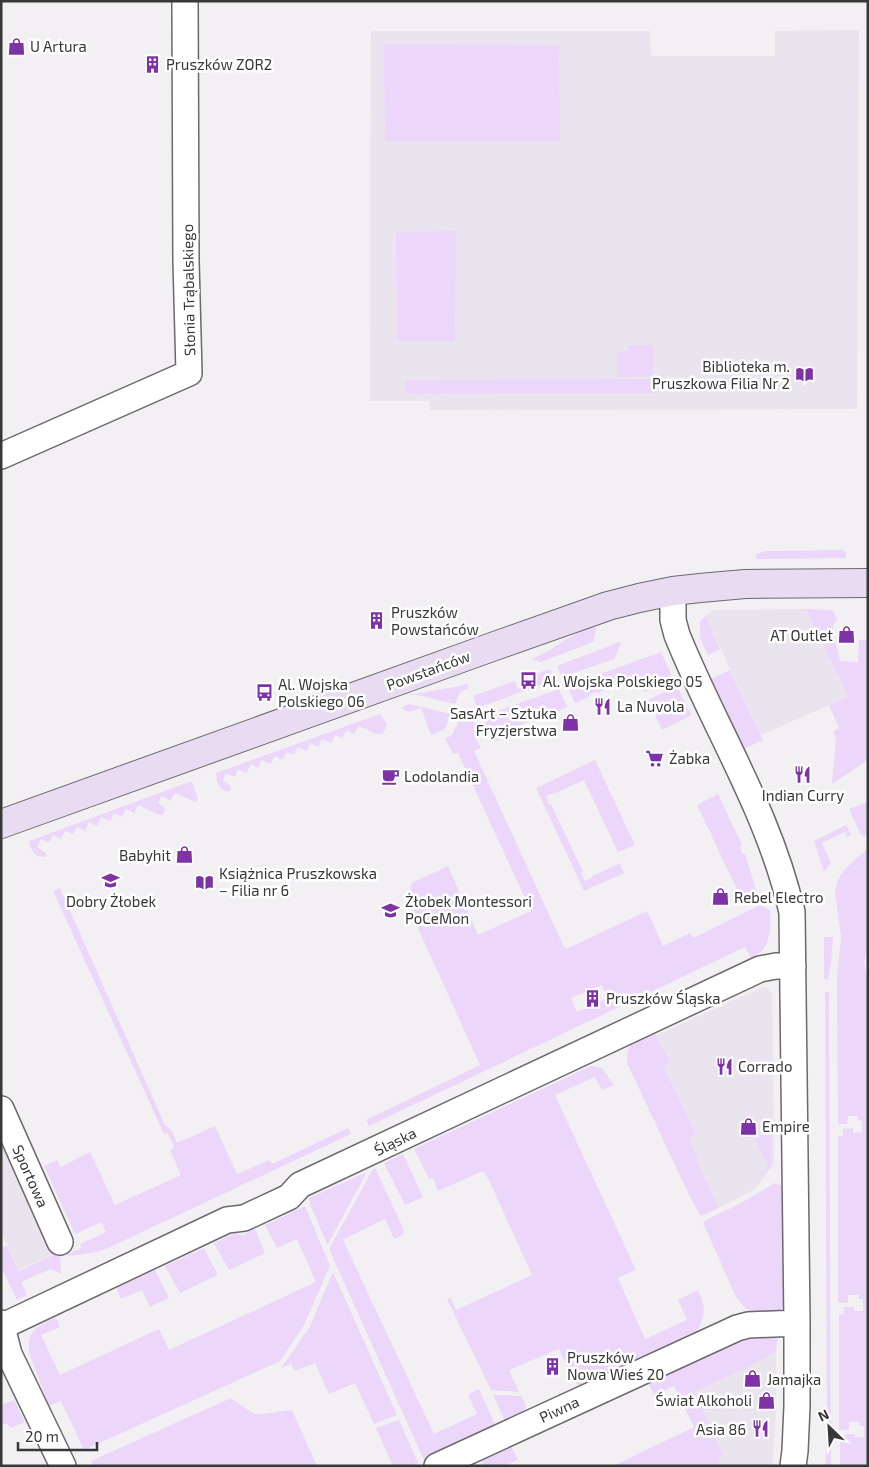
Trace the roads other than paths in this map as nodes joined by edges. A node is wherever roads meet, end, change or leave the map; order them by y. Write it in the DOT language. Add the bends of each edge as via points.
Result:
graph roads {
  1 [pos="185,1"];
  2 [pos="1,456"];
  3 [pos="868,583"];
  4 [pos="673,591"];
  5 [pos="1,824"];
  6 [pos="793,966"];
  7 [pos="1,1109"];
  8 [pos="60,1242"];
  9 [pos="797,1323"];
  10 [pos="2,1325"];
  11 [pos="63,1466"];
  12 [pos="437,1466"];
  13 [pos="794,1466"];
  1 -- 2 [label="street, Słonia Trąbalskiego" via="189,373"];
  3 -- 4 [label="street, Powstańców" via="745,584"];
  4 -- 5 [label="street, Powstańców" via="608,606"];
  4 -- 6 [label="street" via="673,620 677,634 762,818 781,870 792,912"];
  6 -- 9 [label="street"];
  6 -- 10 [label="street, Śląska" via="760,969 300,1185 289,1197 244,1218 227,1220"];
  7 -- 8 [label="street, Sportowa"];
  9 -- 12 [label="street, Piwna" via="736,1328"];
  9 -- 13 [label="street"];
  10 -- 11 [label="street" via="9,1354"];
}
